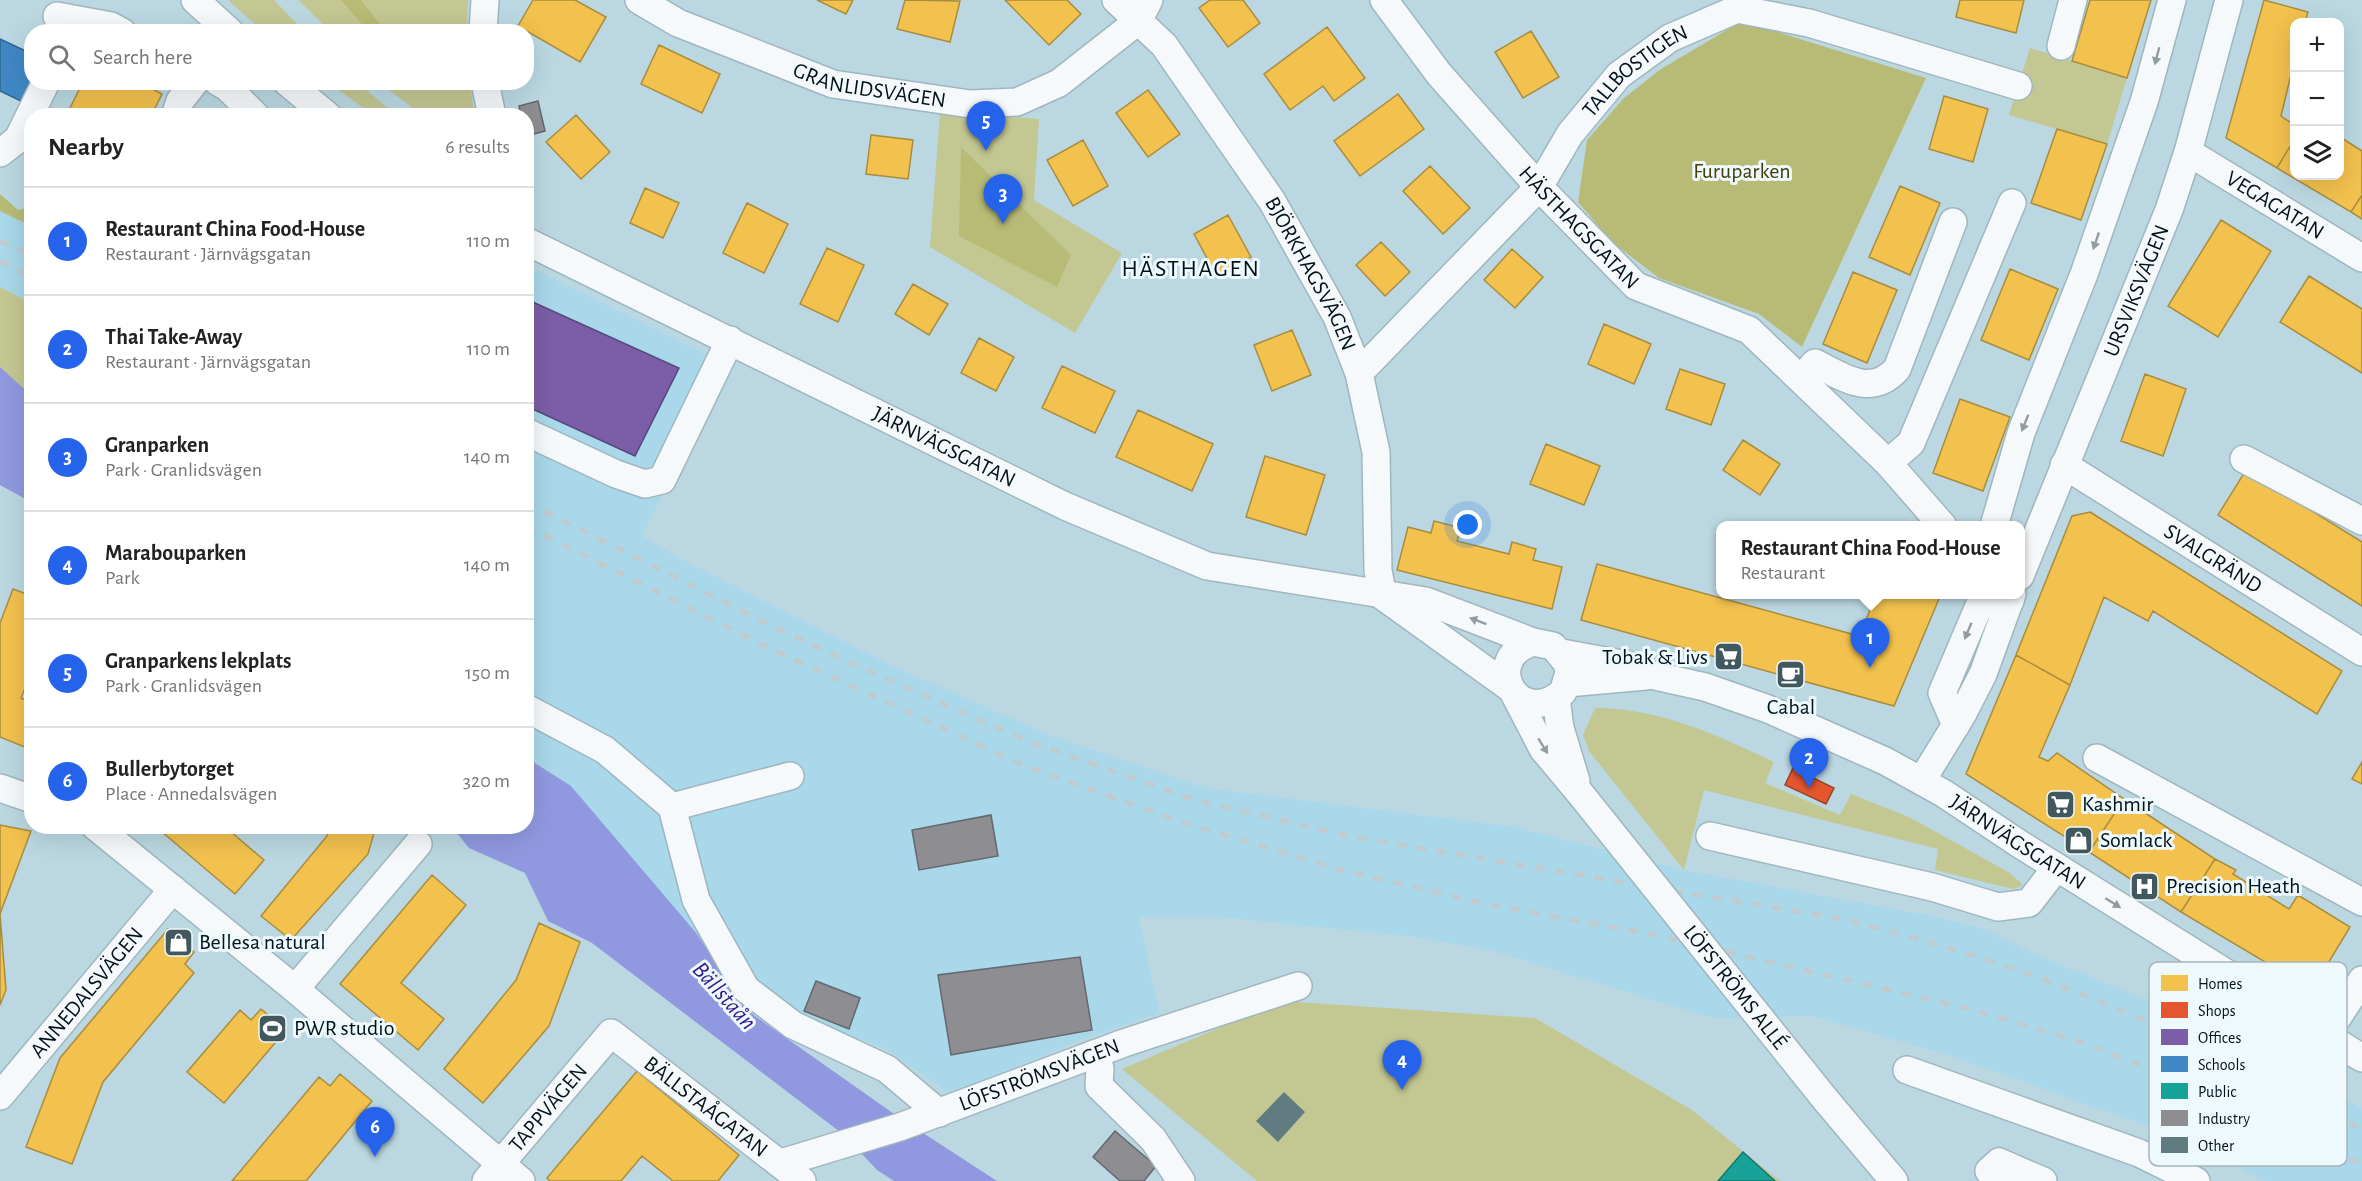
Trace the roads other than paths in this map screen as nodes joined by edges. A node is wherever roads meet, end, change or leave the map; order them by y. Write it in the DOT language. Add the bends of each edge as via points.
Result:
graph roads {
  1 [pos="195,0"];
  2 [pos="484,0"];
  3 [pos="639,0"];
  4 [pos="1116,0"];
  5 [pos="1384,0"];
  6 [pos="2073,0"];
  7 [pos="2172,0"];
  8 [pos="2229,0"];
  9 [pos="1737,4"];
  10 [pos="1144,10"];
  11 [pos="221,24"];
  12 [pos="483,24"];
  13 [pos="2061,46"];
  14 [pos="2018,86"];
  15 [pos="42,90"];
  16 [pos="189,90"];
  17 [pos="230,90"];
  18 [pos="297,90"];
  19 [pos="487,90"];
  20 [pos="33,108"];
  21 [pos="178,108"];
  22 [pos="248,108"];
  23 [pos="318,108"];
  24 [pos="490,108"];
  25 [pos="24,127"];
  26 [pos="2188,152"];
  27 [pos="0,153"];
  28 [pos="1539,187"];
  29 [pos="2012,202"];
  30 [pos="1953,222"];
  31 [pos="534,244"];
  32 [pos="2362,258"];
  33 [pos="730,340"];
  34 [pos="1359,373"];
  35 [pos="1801,379"];
  36 [pos="534,436"];
  37 [pos="2244,459"];
  38 [pos="1888,463"];
  39 [pos="2064,465"];
  40 [pos="1939,521"];
  41 [pos="1995,521"];
  42 [pos="2362,521"];
  43 [pos="2025,563"];
  44 [pos="1383,596"];
  45 [pos="2008,599"];
  46 [pos="1533,642"];
  47 [pos="2362,652"];
  48 [pos="1562,653"];
  49 [pos="1651,675"];
  50 [pos="1512,691"];
  51 [pos="1561,691"];
  52 [pos="534,712"];
  53 [pos="2097,758"];
  54 [pos="790,776"];
  55 [pos="1922,780"];
  56 [pos="0,788"];
  57 [pos="1579,792"];
  58 [pos="24,796"];
  59 [pos="672,807"];
  60 [pos="110,834"];
  61 [pos="1710,836"];
  62 [pos="418,844"];
  63 [pos="2056,868"];
  64 [pos="172,889"];
  65 [pos="2362,902"];
  66 [pos="2208,962"];
  67 [pos="2362,980"];
  68 [pos="1298,986"];
  69 [pos="295,989"];
  70 [pos="2347,1003"];
  71 [pos="610,1033"];
  72 [pos="2347,1048"];
  73 [pos="1094,1054"];
  74 [pos="2362,1058"];
  75 [pos="1907,1070"];
  76 [pos="0,1096"];
  77 [pos="930,1116"];
  78 [pos="2149,1158"];
  79 [pos="781,1163"];
  80 [pos="2165,1166"];
  81 [pos="502,1175"];
  82 [pos="802,1181"];
  83 [pos="1181,1181"];
  84 [pos="1894,1181"];
  85 [pos="1998,1181"];
  86 [pos="2043,1181"];
  87 [pos="2196,1181"];
  1 -- 11 [label="street"];
  2 -- 12 [label="street"];
  3 -- 10 [label="street, GRANLIDSVÄGEN" via="678,23 833,84 970,104 1017,102 1059,83"];
  4 -- 10 [label="street, BJÖRKHAGSVÄGEN"];
  5 -- 28 [label="street, HÄSTHAGSGATAN" via="1439,74"];
  6 -- 13 [label="street"];
  7 -- 41 [label="street, one-way" via="2144,102 2084,274 2021,434"];
  8 -- 26 [label="street, URSVIKSVÄGEN"];
  9 -- 14 [label="street, TALLBOSTIGEN"];
  9 -- 28 [label="street, TALLBOSTIGEN" via="1670,38 1619,75 1570,134"];
  10 -- 34 [label="street, BJÖRKHAGSVÄGEN" via="1272,201 1337,317"];
  15 -- 20 [label="street"];
  16 -- 21 [label="street"];
  17 -- 22 [label="street"];
  18 -- 23 [label="street"];
  19 -- 24 [label="street"];
  25 -- 27 [label="street" via="18,139"];
  26 -- 32 [label="street, VEGAGATAN"];
  26 -- 39 [label="street, URSVIKSVÄGEN" via="2169,210"];
  28 -- 34 [label="street, TALLBOSTIGEN"];
  28 -- 35 [label="street, HÄSTHAGSGATAN" via="1636,286 1749,330"];
  29 -- 38 [label="street" via="1911,443"];
  30 -- 35 [label="street" via="1897,369 1890,377 1859,385 1815,363"];
  31 -- 33 [label="street, JÄRNVÄGSGATAN"];
  33 -- 36 [label="street" via="662,480 645,484 616,474"];
  33 -- 44 [label="street, JÄRNVÄGSGATAN" via="1065,506 1207,566"];
  34 -- 44 [label="street, BJÖRKHAGSVÄGEN" via="1376,452 1378,571"];
  35 -- 38 [label="street, HÄSTHAGSGATAN"];
  37 -- 42 [label="street"];
  38 -- 40 [label="street, HÄSTHAGSGATAN"];
  39 -- 43 [label="street, URSVIKSVÄGEN"];
  39 -- 47 [label="street, SVALGRÄND"];
  46 -- 44 [label="street, JÄRNVÄGSGATAN, one-way" via="1426,601"];
  44 -- 50 [label="street, JÄRNVÄGSGATAN"];
  45 -- 55 [label="street" via="1983,674"];
  46 -- 48 [label="street, JÄRNVÄGSGATAN" via="1544,642"];
  46 -- 50 [label="street" via="1522,645 1510,659 1506,676"];
  48 -- 49 [label="street, JÄRNVÄGSGATAN" via="1626,665"];
  48 -- 51 [label="street" via="1569,673"];
  49 -- 51 [label="street, JÄRNVÄGSGATAN"];
  49 -- 55 [label="street, JÄRNVÄGSGATAN" via="1705,687 1768,709"];
  50 -- 51 [label="street, JÄRNVÄGSGATAN" via="1532,703 1543,703"];
  50 -- 57 [label="street, LÖFSTRÖMS ALLÉ, one-way" via="1544,749"];
  51 -- 57 [label="street, LÖFSTRÖMS ALLÉ" via="1560,728"];
  52 -- 59 [label="street" via="605,750"];
  53 -- 65 [label="street"];
  54 -- 59 [label="street"];
  55 -- 63 [label="street, JÄRNVÄGSGATAN"];
  56 -- 58 [label="street"];
  57 -- 84 [label="street, LÖFSTRÖMS ALLÉ, bridge"];
  59 -- 77 [label="street" via="696,900 746,989 793,1025 887,1069"];
  60 -- 64 [label="street"];
  61 -- 63 [label="street" via="1932,887 1998,907 2028,903"];
  62 -- 69 [label="street"];
  63 -- 66 [label="street, JÄRNVÄGSGATAN, one-way"];
  64 -- 69 [label="street"];
  64 -- 76 [label="street, ANNEDALSVÄGEN"];
  67 -- 70 [label="street"];
  68 -- 73 [label="street, LÖFSTRÖMSVÄGEN"];
  69 -- 81 [label="street"];
  71 -- 79 [label="street, BÄLLSTAÅGATAN"];
  71 -- 81 [label="street, TAPPVÄGEN"];
  72 -- 74 [label="street, JÄRNVÄGSGATAN"];
  73 -- 77 [label="street, LÖFSTRÖMSVÄGEN"];
  73 -- 83 [label="street" via="1100,1068 1099,1086 1153,1139"];
  75 -- 78 [label="street"];
  77 -- 79 [label="street, LÖFSTRÖMSVÄGEN"];
  79 -- 82 [label="street, BÄLLSTAÅGATAN"];
  80 -- 87 [label="street"];
  85 -- 86 [label="street" via="1989,1171 1999,1162"];
}
